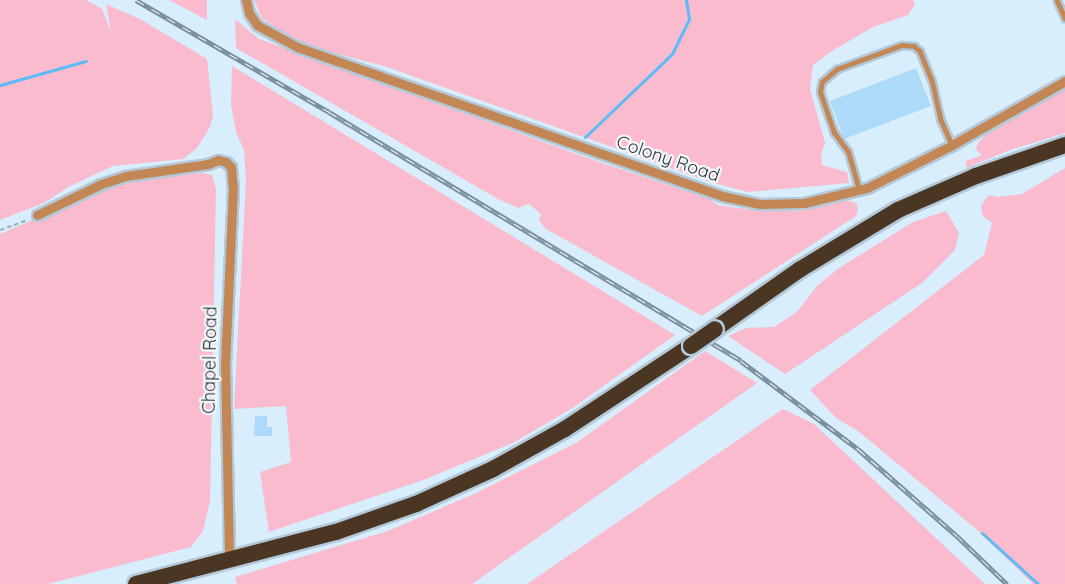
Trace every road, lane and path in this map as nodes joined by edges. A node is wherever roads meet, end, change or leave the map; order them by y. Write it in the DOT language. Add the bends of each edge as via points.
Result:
graph roads {
  1 [pos="246,0"];
  2 [pos="1057,0"];
  3 [pos="1065,18"];
  4 [pos="1065,81"];
  5 [pos="952,145"];
  6 [pos="1065,145"];
  7 [pos="859,190"];
  8 [pos="37,215"];
  9 [pos="0,230"];
  10 [pos="229,561"];
  11 [pos="135,584"];
  1 -- 7 [label="street, Colony Road" via="255,22 269,34 297,47 729,198 788,205"];
  2 -- 3 [label="lane"];
  4 -- 5 [label="street, Colony Road"];
  5 -- 7 [label="street, Colony Road"];
  5 -- 7 [label="lane" via="941,120 932,80 914,46 903,45 837,69 822,82 820,92 834,132 848,152"];
  6 -- 10 [label="highway, bridge" via="976,176 898,210 807,265 565,429 455,487 377,519"];
  8 -- 9 [label="path"];
  8 -- 10 [label="street, Chapel Road" via="113,179 218,160 226,162 233,174 225,363"];
  10 -- 11 [label="highway"];
}
